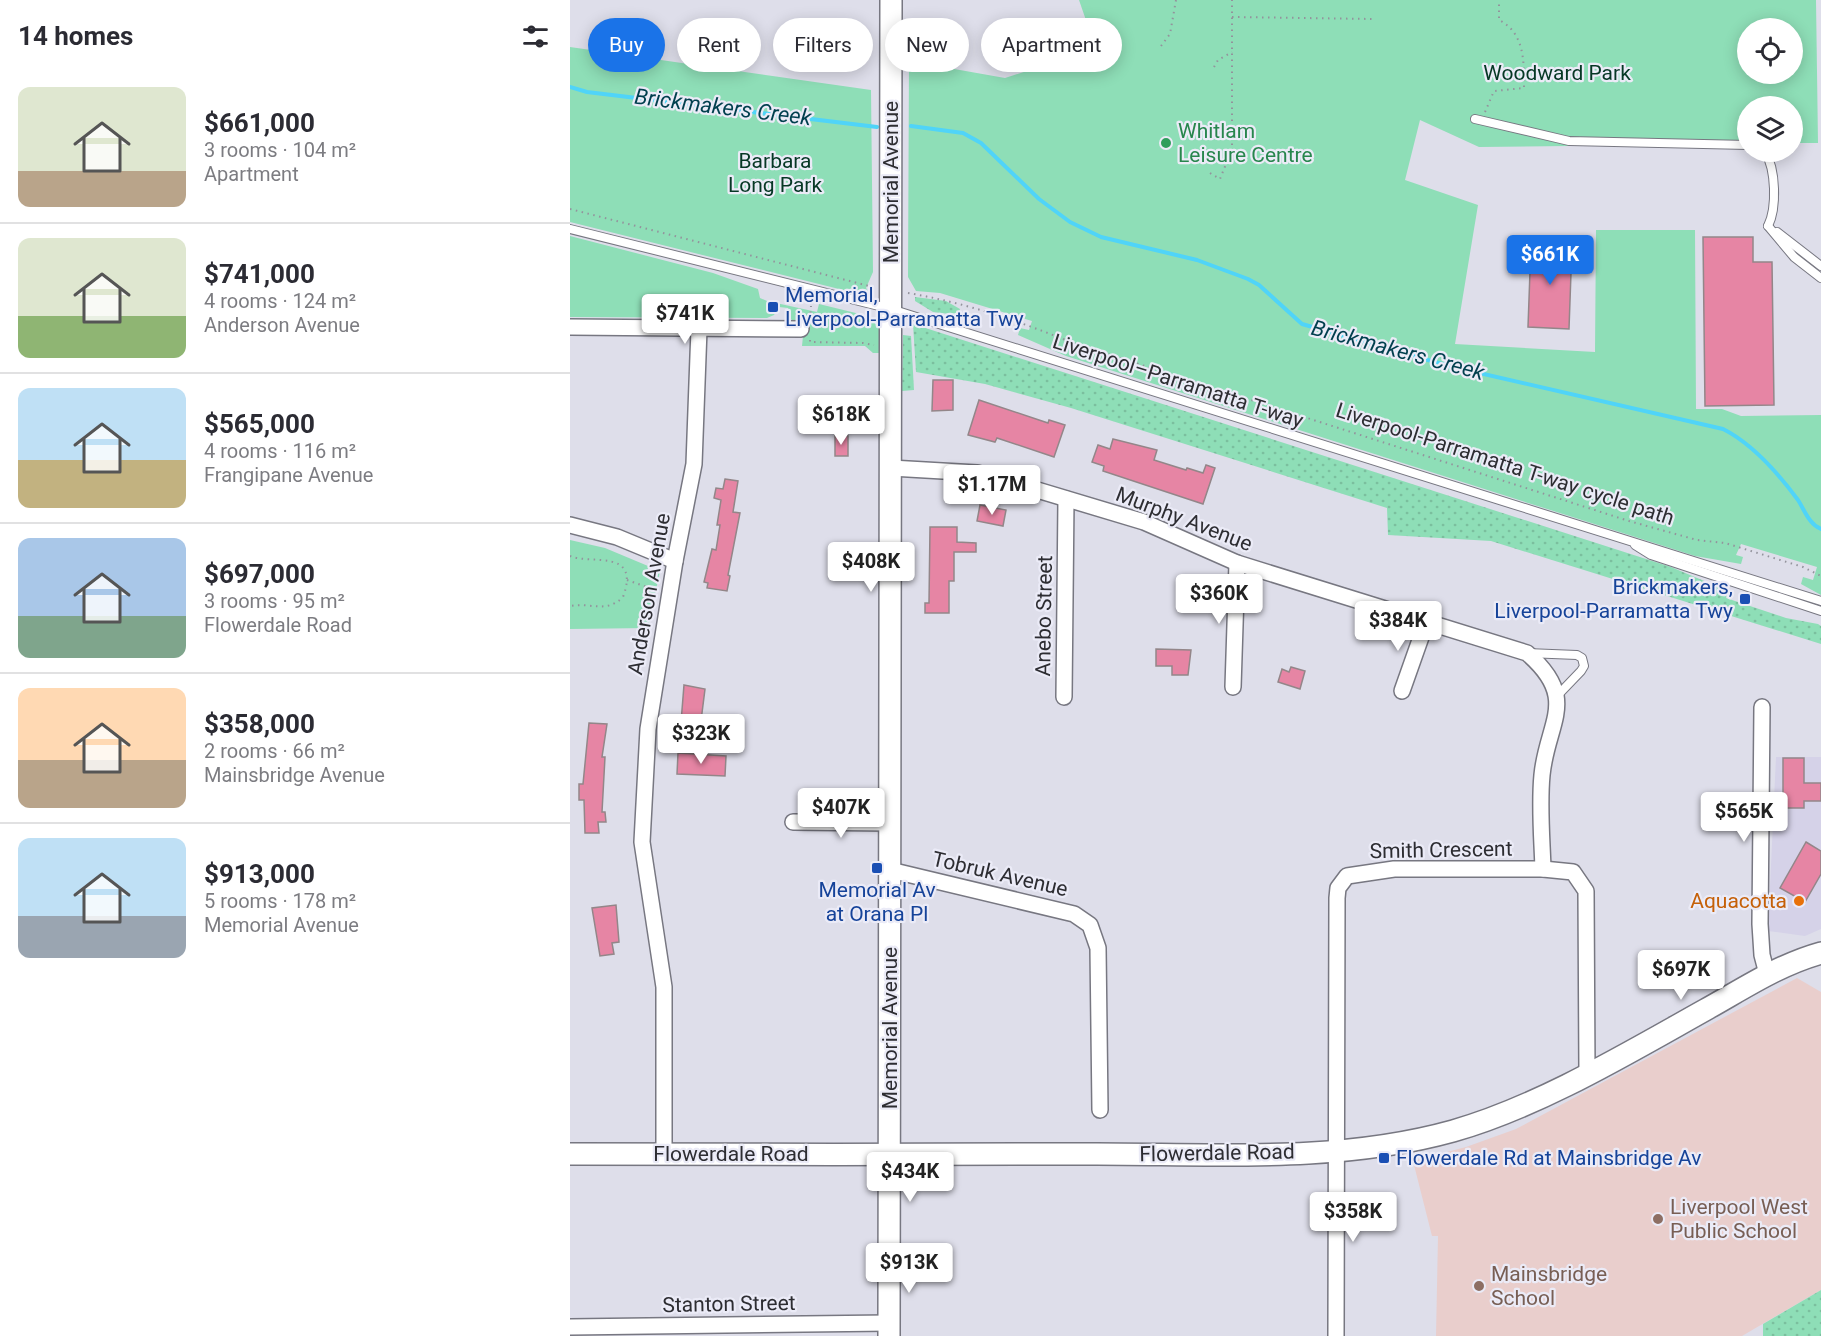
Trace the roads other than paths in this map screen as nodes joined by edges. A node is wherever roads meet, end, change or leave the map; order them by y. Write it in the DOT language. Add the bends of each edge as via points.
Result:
graph roads {
  1 [pos="891,0"];
  2 [pos="1479,120"];
  3 [pos="1737,145"];
  4 [pos="1771,162"];
  5 [pos="1768,226"];
  6 [pos="570,230"];
  7 [pos="1821,266"];
  8 [pos="1821,278"];
  9 [pos="891,309"];
  10 [pos="570,327"];
  11 [pos="807,327"];
  12 [pos="699,328"];
  13 [pos="891,468"];
  14 [pos="1066,499"];
  15 [pos="570,525"];
  16 [pos="1632,543"];
  17 [pos="675,561"];
  18 [pos="1237,563"];
  19 [pos="1821,601"];
  20 [pos="1821,611"];
  21 [pos="1426,624"];
  22 [pos="1527,653"];
  23 [pos="1233,687"];
  24 [pos="1402,691"];
  25 [pos="1064,697"];
  26 [pos="1556,697"];
  27 [pos="1762,707"];
  28 [pos="793,822"];
  29 [pos="890,823"];
  30 [pos="1543,868"];
  31 [pos="890,870"];
  32 [pos="1821,953"];
  33 [pos="1767,974"];
  34 [pos="1587,1073"];
  35 [pos="1100,1110"];
  36 [pos="1335,1150"];
  37 [pos="570,1154"];
  38 [pos="664,1154"];
  39 [pos="890,1154"];
  40 [pos="570,1327"];
  41 [pos="889,1329"];
  42 [pos="1336,1336"];
  1 -- 9 [label="street, Memorial Avenue"];
  2 -- 3 [label="lane" via="1569,141"];
  4 -- 5 [label="lane" via="1773,217"];
  5 -- 7 [label="lane"];
  5 -- 8 [label="lane" via="1794,257"];
  6 -- 9 [label="lane, Liverpool–Parramatta T-way"];
  9 -- 13 [label="street, Memorial Avenue"];
  9 -- 16 [label="lane, Liverpool–Parramatta T-way"];
  10 -- 12 [label="street"];
  11 -- 12 [label="street"];
  12 -- 17 [label="street, Anderson Avenue" via="694,464"];
  13 -- 14 [label="street, Murphy Avenue" via="977,473"];
  13 -- 29 [label="street, Memorial Avenue"];
  14 -- 18 [label="street, Murphy Avenue" via="1144,522"];
  14 -- 25 [label="street, Anebo Street"];
  15 -- 17 [label="street" via="617,537"];
  16 -- 19 [label="lane, Liverpool–Parramatta T-way"];
  16 -- 20 [label="lane, Liverpool–Parramatta T-way" via="1651,555"];
  17 -- 38 [label="street, Anderson Avenue" via="648,729 642,842 664,987"];
  18 -- 21 [label="street, Murphy Avenue"];
  18 -- 23 [label="street"];
  21 -- 22 [label="street, Murphy Avenue"];
  21 -- 24 [label="street"];
  22 -- 26 [label="street" via="1549,678"];
  22 -- 26 [label="lane, Murphy Avenue" via="1582,658 1581,671"];
  26 -- 30 [label="street" via="1557,718 1542,776"];
  27 -- 33 [label="street" via="1760,924"];
  28 -- 29 [label="street"];
  29 -- 31 [label="street, Memorial Avenue"];
  30 -- 34 [label="street, Smith Crescent" via="1573,872 1586,891"];
  30 -- 36 [label="street, Smith Crescent" via="1377,870 1347,876 1343,881 1337,898"];
  31 -- 35 [label="street, Tobruk Avenue" via="1074,914 1090,925 1098,948"];
  31 -- 39 [label="street, Memorial Avenue"];
  32 -- 33 [label="street, Flowerdale Road"];
  33 -- 34 [label="street, Flowerdale Road"];
  34 -- 36 [label="street, Flowerdale Road" via="1507,1112 1457,1130 1416,1140"];
  36 -- 39 [label="street, Flowerdale Road" via="1220,1155"];
  36 -- 42 [label="street"];
  37 -- 38 [label="street, Flowerdale Road"];
  38 -- 39 [label="street, Flowerdale Road"];
  39 -- 41 [label="street, Memorial Avenue"];
  40 -- 41 [label="street, Stanton Street"];
}
